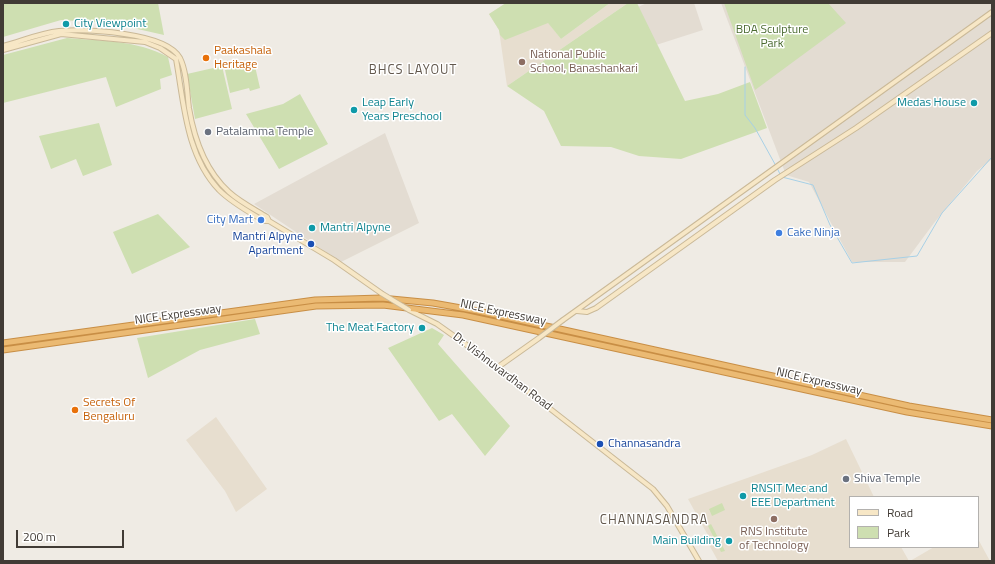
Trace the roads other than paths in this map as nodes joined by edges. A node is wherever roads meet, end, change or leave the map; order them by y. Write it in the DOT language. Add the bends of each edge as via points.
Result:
graph roads {
  1 [pos="992,12"];
  2 [pos="992,33"];
  3 [pos="3,46"];
  4 [pos="3,50"];
  5 [pos="269,221"];
  6 [pos="577,311"];
  7 [pos="3,343"];
  8 [pos="3,350"];
  9 [pos="498,368"];
  10 [pos="992,420"];
  11 [pos="992,426"];
  12 [pos="699,561"];
  1 -- 6 [label="main road"];
  2 -- 6 [label="main road" via="856,128 780,177 596,308 587,312"];
  3 -- 5 [label="main road, Dr. Vishnuvardhan Road" via="48,33 89,31 148,38 175,50 181,61 192,126 204,158 229,193"];
  4 -- 5 [label="main road, Dr. Vishnuvardhan Road" via="61,34 144,42 170,54 176,59 186,124 204,169 220,190 234,202 264,221"];
  5 -- 9 [label="main road, Dr. Vishnuvardhan Road, bridge" via="334,260 381,293 437,324"];
  6 -- 9 [label="main road, bridge"];
  7 -- 10 [label="highway, NICE Expressway" via="315,300 381,298 433,303 909,406"];
  8 -- 11 [label="highway, NICE Expressway" via="316,306 383,305 463,314 907,412"];
  9 -- 12 [label="main road, Dr. Vishnuvardhan Road" via="657,492"];
}
